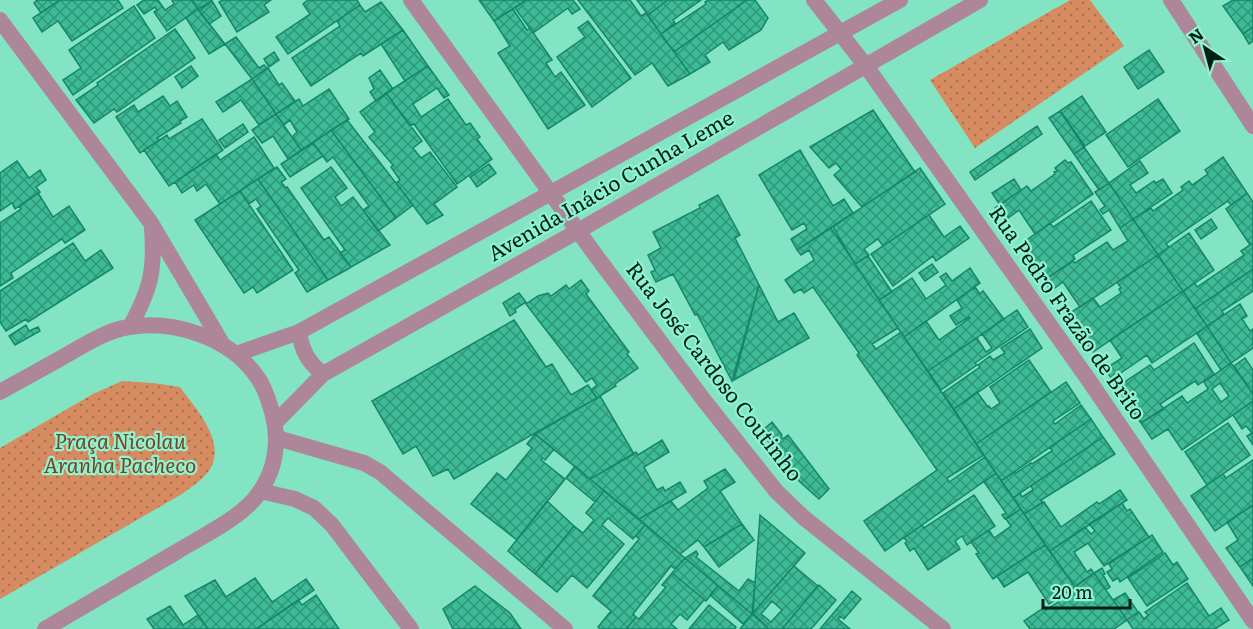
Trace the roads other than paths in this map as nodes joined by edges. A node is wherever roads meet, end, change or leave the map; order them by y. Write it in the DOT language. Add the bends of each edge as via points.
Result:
graph roads {
  1 [pos="411,0"];
  2 [pos="814,0"];
  3 [pos="900,0"];
  4 [pos="980,0"];
  5 [pos="1171,2"];
  6 [pos="1,22"];
  7 [pos="841,34"];
  8 [pos="866,66"];
  9 [pos="1253,126"];
  10 [pos="552,193"];
  11 [pos="151,223"];
  12 [pos="578,231"];
  13 [pos="130,327"];
  14 [pos="299,332"];
  15 [pos="229,350"];
  16 [pos="323,374"];
  17 [pos="0,392"];
  18 [pos="276,430"];
  19 [pos="260,491"];
  20 [pos="1253,621"];
  21 [pos="45,629"];
  22 [pos="411,629"];
  23 [pos="566,629"];
  24 [pos="943,629"];
  1 -- 10 [label="street, Rua José Cardoso Coutinho"];
  2 -- 7 [label="street, Rua Pedro Frazão de Brito"];
  3 -- 7 [label="street, Avenida Inácio Cunha Leme"];
  4 -- 8 [label="street, Avenida Inácio Cunha Leme"];
  5 -- 9 [label="street"];
  6 -- 11 [label="street"];
  7 -- 8 [label="street, Rua Pedro Frazão de Brito"];
  7 -- 10 [label="street, Avenida Inácio Cunha Leme"];
  8 -- 12 [label="street, Avenida Inácio Cunha Leme"];
  8 -- 20 [label="street, Rua Pedro Frazão de Brito" via="1095,389"];
  10 -- 12 [label="street, Rua José Cardoso Coutinho"];
  10 -- 14 [label="street, Avenida Inácio Cunha Leme"];
  11 -- 13 [label="street" via="151,278"];
  11 -- 15 [label="street"];
  12 -- 16 [label="street, Avenida Inácio Cunha Leme"];
  12 -- 24 [label="street, Rua José Cardoso Coutinho" via="776,491"];
  13 -- 15 [label="street" via="188,330"];
  13 -- 17 [label="street" via="89,342"];
  14 -- 15 [label="street, Avenida Inácio Cunha Leme"];
  14 -- 16 [label="street" via="301,348"];
  15 -- 18 [label="street" via="255,374 267,394"];
  16 -- 18 [label="street, Avenida Inácio Cunha Leme"];
  18 -- 19 [label="street" via="272,470"];
  18 -- 23 [label="street" via="380,472"];
  19 -- 21 [label="street" via="230,520"];
  19 -- 22 [label="street" via="296,499 314,508 332,525"];
}
